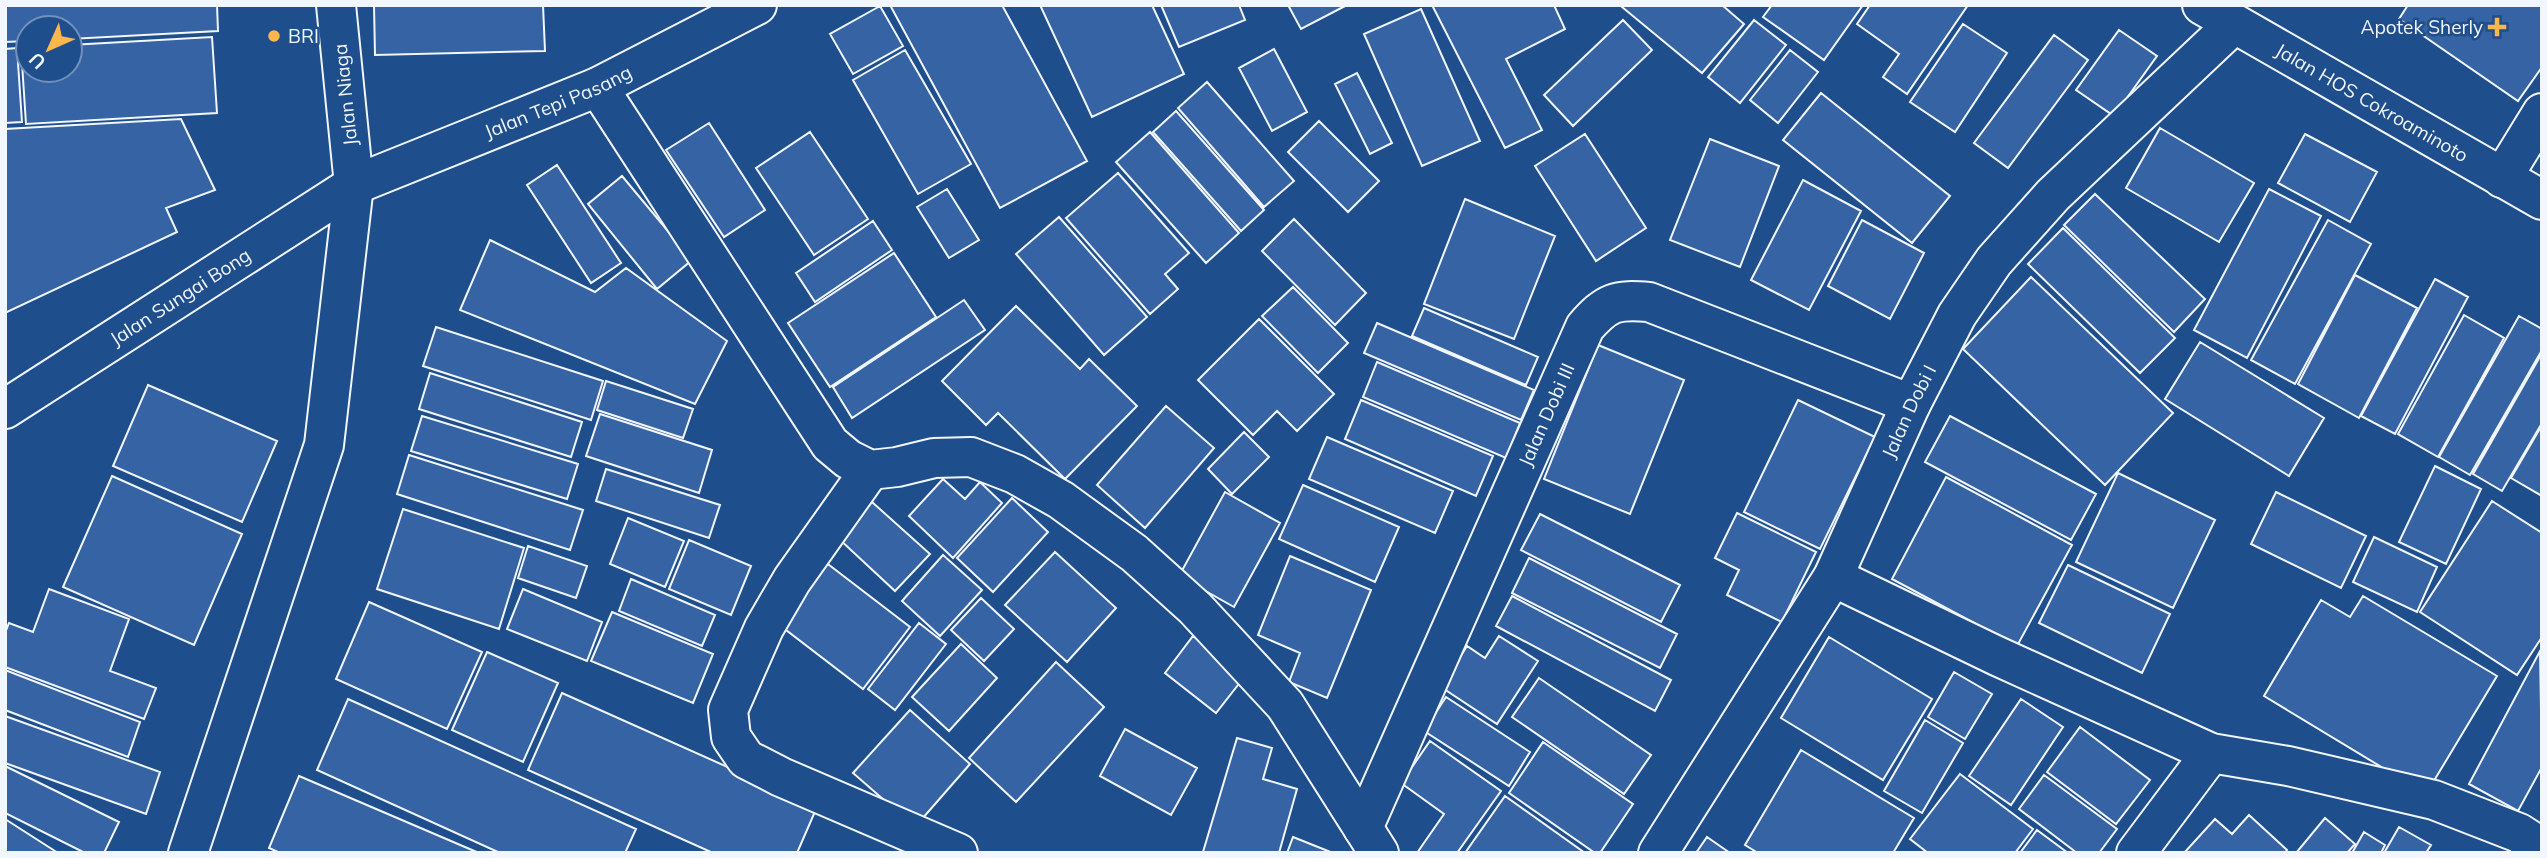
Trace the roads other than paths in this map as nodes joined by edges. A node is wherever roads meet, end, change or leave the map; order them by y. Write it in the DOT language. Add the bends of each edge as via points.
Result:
graph roads {
  1 [pos="336,5"];
  2 [pos="757,5"];
  3 [pos="2217,15"];
  4 [pos="598,88"];
  5 [pos="2542,113"];
  6 [pos="2502,178"];
  7 [pos="354,185"];
  8 [pos="2542,200"];
  9 [pos="1911,404"];
  10 [pos="5,409"];
  11 [pos="870,470"];
  12 [pos="1833,576"];
  13 [pos="2211,752"];
  14 [pos="1371,841"];
  15 [pos="2542,848"];
  16 [pos="187,853"];
  17 [pos="958,853"];
  18 [pos="1658,853"];
  19 [pos="2136,853"];
  1 -- 7 [label="street, Jalan Niaga"];
  2 -- 4 [label="street, Jalan Tepi Pasang"];
  3 -- 6 [label="street, Jalan HOS Cokroaminoto"];
  3 -- 9 [label="street, Jalan Dobi I" via="1994,261 1957,315"];
  4 -- 7 [label="street, Jalan Tepi Pasang"];
  4 -- 11 [label="street" via="831,444"];
  5 -- 6 [label="street"];
  6 -- 8 [label="street, Jalan HOS Cokroaminoto"];
  7 -- 10 [label="street, Jalan Sungai Bong"];
  7 -- 16 [label="street, Jalan Niaga" via="324,445"];
  9 -- 12 [label="street, Jalan Dobi I"];
  9 -- 14 [label="street, Jalan Dobi III" via="1648,302 1623,300 1600,311 1586,327"];
  11 -- 14 [label="street" via="934,458 971,457 1061,500 1134,553 1195,608 1285,705"];
  11 -- 17 [label="street" via="764,628 728,710 731,737 746,759 781,777"];
  12 -- 13 [label="street"];
  12 -- 18 [label="street, Jalan Dobi I"];
  13 -- 15 [label="street" via="2434,800 2519,833"];
  13 -- 19 [label="street"];
}
